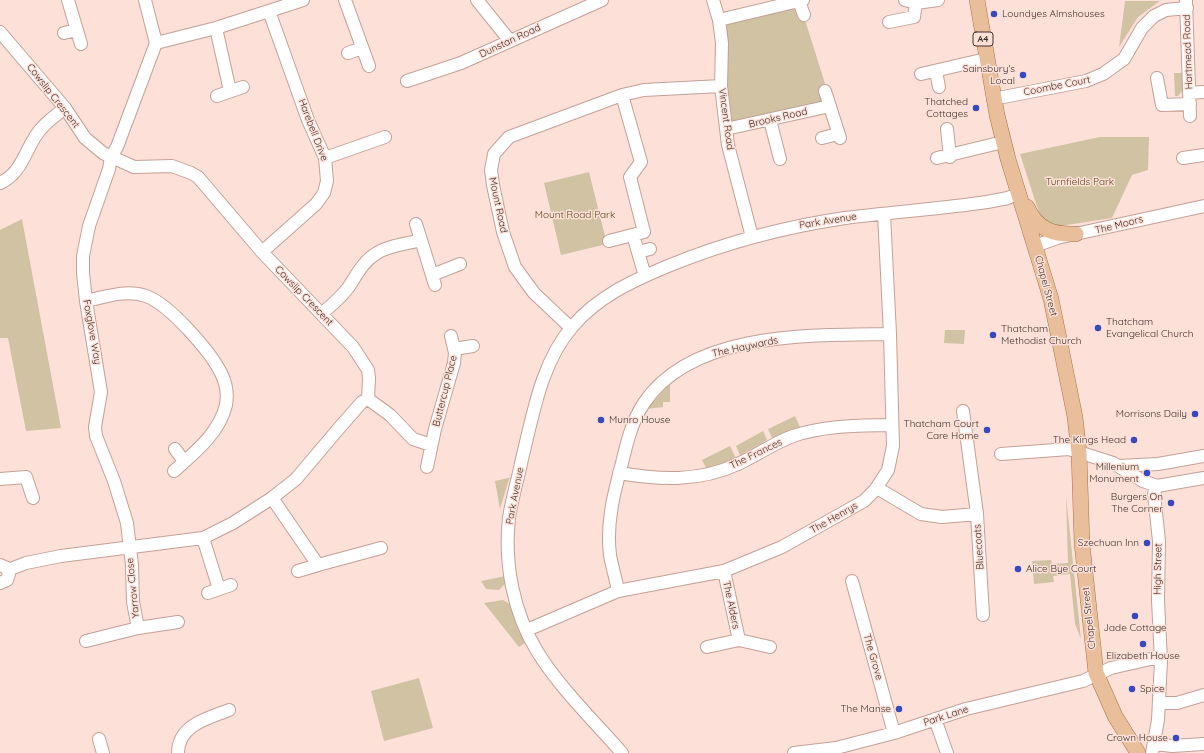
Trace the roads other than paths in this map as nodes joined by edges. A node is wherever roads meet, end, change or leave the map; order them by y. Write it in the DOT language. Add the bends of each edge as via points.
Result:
graph roads {
  1 [pos="68,0"];
  2 [pos="145,0"];
  3 [pos="303,0"];
  4 [pos="345,0"];
  5 [pos="477,0"];
  6 [pos="602,0"];
  7 [pos="713,0"];
  8 [pos="938,0"];
  9 [pos="977,0"];
  10 [pos="801,1"];
  11 [pos="916,1"];
  12 [pos="1186,4"];
  13 [pos="269,11"];
  14 [pos="804,15"];
  15 [pos="719,20"];
  16 [pos="889,22"];
  17 [pos="216,28"];
  18 [pos="77,30"];
  19 [pos="0,32"];
  20 [pos="64,33"];
  21 [pos="510,40"];
  22 [pos="156,43"];
  23 [pos="81,44"];
  24 [pos="362,48"];
  25 [pos="348,53"];
  26 [pos="986,59"];
  27 [pos="369,66"];
  28 [pos="936,71"];
  29 [pos="921,74"];
  30 [pos="412,76"];
  31 [pos="1158,78"];
  32 [pos="721,86"];
  33 [pos="243,87"];
  34 [pos="940,87"];
  35 [pos="230,91"];
  36 [pos="825,91"];
  37 [pos="1204,92"];
  38 [pos="622,94"];
  39 [pos="217,96"];
  40 [pos="994,99"];
  41 [pos="1190,104"];
  42 [pos="830,106"];
  43 [pos="65,108"];
  44 [pos="770,120"];
  45 [pos="726,129"];
  46 [pos="947,129"];
  47 [pos="385,137"];
  48 [pos="822,138"];
  49 [pos="1003,142"];
  50 [pos="1204,155"];
  51 [pos="111,157"];
  52 [pos="950,157"];
  53 [pos="324,158"];
  54 [pos="937,158"];
  55 [pos="1183,158"];
  56 [pos="780,159"];
  57 [pos="0,183"];
  58 [pos="1019,195"];
  59 [pos="1204,206"];
  60 [pos="884,214"];
  61 [pos="416,224"];
  62 [pos="1076,234"];
  63 [pos="633,235"];
  64 [pos="752,237"];
  65 [pos="422,240"];
  66 [pos="608,241"];
  67 [pos="1035,246"];
  68 [pos="650,249"];
  69 [pos="262,252"];
  70 [pos="638,252"];
  71 [pos="460,264"];
  72 [pos="645,276"];
  73 [pos="86,301"];
  74 [pos="321,314"];
  75 [pos="571,328"];
  76 [pos="890,334"];
  77 [pos="451,336"];
  78 [pos="473,346"];
  79 [pos="454,349"];
  80 [pos="368,399"];
  81 [pos="963,412"];
  82 [pos="892,425"];
  83 [pos="431,445"];
  84 [pos="175,449"];
  85 [pos="1079,453"];
  86 [pos="1001,454"];
  87 [pos="1204,456"];
  88 [pos="184,462"];
  89 [pos="1119,466"];
  90 [pos="428,467"];
  91 [pos="174,471"];
  92 [pos="619,473"];
  93 [pos="1204,478"];
  94 [pos="0,479"];
  95 [pos="1157,486"];
  96 [pos="877,488"];
  97 [pos="33,498"];
  98 [pos="272,498"];
  99 [pos="977,514"];
  100 [pos="203,538"];
  101 [pos="129,548"];
  102 [pos="381,548"];
  103 [pos="318,565"];
  104 [pos="4,568"];
  105 [pos="298,571"];
  106 [pos="724,571"];
  107 [pos="852,581"];
  108 [pos="0,583"];
  109 [pos="231,585"];
  110 [pos="618,590"];
  111 [pos="983,615"];
  112 [pos="178,622"];
  113 [pos="138,628"];
  114 [pos="527,630"];
  115 [pos="739,640"];
  116 [pos="86,641"];
  117 [pos="707,647"];
  118 [pos="770,647"];
  119 [pos="1160,654"];
  120 [pos="1148,660"];
  121 [pos="1096,673"];
  122 [pos="1159,677"];
  123 [pos="1204,695"];
  124 [pos="1159,703"];
  125 [pos="229,710"];
  126 [pos="935,719"];
  127 [pos="894,733"];
  128 [pos="99,739"];
  129 [pos="1204,744"];
  130 [pos="1154,748"];
  131 [pos="837,750"];
  132 [pos="103,753"];
  133 [pos="178,753"];
  134 [pos="622,753"];
  135 [pos="794,753"];
  136 [pos="947,753"];
  137 [pos="1138,753"];
  1 -- 18 [label="street"];
  2 -- 22 [label="street"];
  3 -- 13 [label="street"];
  4 -- 24 [label="street"];
  5 -- 21 [label="street"];
  6 -- 21 [label="street, Dunstan Road"];
  7 -- 15 [label="street, Vincent Road"];
  8 -- 11 [label="street"];
  9 -- 26 [label="main road, Chapel Street / A4"];
  10 -- 14 [label="street"];
  10 -- 15 [label="street"];
  11 -- 16 [label="street" via="914,17"];
  12 -- 40 [label="street, Coombe Court" via="1154,16 1142,28 1124,59 1104,74 1086,81"];
  12 -- 41 [label="street, Hartmead Road"];
  13 -- 17 [label="street"];
  13 -- 53 [label="street, Harebell Drive"];
  15 -- 32 [label="street, Vincent Road" via="722,44"];
  17 -- 22 [label="street"];
  17 -- 35 [label="street"];
  18 -- 20 [label="street"];
  18 -- 23 [label="street"];
  19 -- 43 [label="street, Cowslip Crescent"];
  21 -- 30 [label="street, Dunstan Road" via="461,63"];
  22 -- 51 [label="street, Foxglove Way"];
  24 -- 25 [label="street"];
  24 -- 27 [label="street"];
  26 -- 28 [label="street"];
  26 -- 40 [label="main road, Chapel Street / A4"];
  28 -- 29 [label="street"];
  28 -- 34 [label="street"];
  31 -- 41 [label="street, Hartmead Road" via="1162,105"];
  32 -- 38 [label="street, Mount Road" via="644,90"];
  32 -- 45 [label="street, Vincent Road"];
  33 -- 35 [label="street"];
  35 -- 39 [label="street"];
  36 -- 42 [label="street"];
  37 -- 41 [label="street"];
  38 -- 63 [label="street" via="641,162 630,177 644,232"];
  38 -- 75 [label="street, Mount Road" via="509,136 499,146 492,161 491,170 502,227 515,267 528,287"];
  40 -- 49 [label="main road, Chapel Street / A4"];
  42 -- 44 [label="street, Brooks Road"];
  42 -- 48 [label="street" via="839,136"];
  43 -- 51 [label="street, Cowslip Crescent" via="85,138"];
  43 -- 57 [label="street" via="42,127 19,166 10,177"];
  44 -- 45 [label="street, Brooks Road"];
  44 -- 56 [label="street"];
  45 -- 64 [label="street, Vincent Road"];
  46 -- 52 [label="street"];
  47 -- 53 [label="street"];
  49 -- 52 [label="street"];
  49 -- 58 [label="main road, Chapel Street / A4"];
  50 -- 55 [label="street"];
  51 -- 69 [label="street, Cowslip Crescent" via="134,167 163,165 191,172"];
  51 -- 73 [label="street, Foxglove Way" via="85,242 83,256"];
  52 -- 54 [label="street"];
  53 -- 69 [label="street, Harebell Drive" via="327,181 321,198"];
  58 -- 60 [label="street, Park Avenue" via="987,202"];
  58 -- 62 [label="main road" via="1034,219 1046,228 1056,234"];
  58 -- 67 [label="main road, Chapel Street / A4"];
  59 -- 62 [label="street, The Moors"];
  60 -- 64 [label="street, Park Avenue" via="820,222"];
  60 -- 76 [label="street, The Henrys"];
  61 -- 65 [label="street"];
  62 -- 67 [label="street, The Moors"];
  63 -- 66 [label="street"];
  63 -- 70 [label="street"];
  64 -- 72 [label="street, Park Avenue" via="701,253"];
  65 -- 71 [label="street" via="434,280"];
  65 -- 74 [label="street" via="384,249 375,254 336,302"];
  67 -- 85 [label="main road, Chapel Street / A4" via="1051,299 1075,417"];
  68 -- 70 [label="street"];
  69 -- 74 [label="street, Cowslip Crescent"];
  70 -- 72 [label="street"];
  72 -- 75 [label="street, Park Avenue" via="602,300"];
  73 -- 88 [label="street" via="133,293 158,302 200,343 220,372 226,390 226,407 205,443"];
  73 -- 101 [label="street, Foxglove Way" via="101,392 95,427 96,436 127,523"];
  74 -- 80 [label="street, Cowslip Crescent" via="353,347 364,363 369,378"];
  75 -- 114 [label="street, Park Avenue" via="550,361 542,383 510,516 510,573 513,591"];
  76 -- 82 [label="street, The Henrys"];
  76 -- 92 [label="street, The Haywards" via="770,340 717,352 690,363 666,378 644,402 630,430"];
  77 -- 79 [label="street, Buttercup Place"];
  78 -- 79 [label="street"];
  79 -- 83 [label="street, Buttercup Place" via="454,363"];
  80 -- 83 [label="street" via="390,415 413,439"];
  80 -- 98 [label="street" via="362,402 296,480"];
  81 -- 99 [label="street"];
  82 -- 92 [label="street, The Frances" via="848,426 811,431 785,440 729,468 696,477 663,479"];
  82 -- 96 [label="street, The Henrys" via="893,446 890,465"];
  83 -- 90 [label="street, Buttercup Place"];
  84 -- 88 [label="street"];
  85 -- 86 [label="street" via="1062,448"];
  85 -- 89 [label="street" via="1096,456"];
  85 -- 121 [label="main road, Chapel Street / A4" via="1082,544"];
  87 -- 89 [label="street" via="1158,464"];
  88 -- 91 [label="street"];
  89 -- 95 [label="street" via="1143,481"];
  92 -- 110 [label="street, The Haywards" via="609,528 610,556"];
  93 -- 95 [label="street"];
  94 -- 97 [label="street" via="26,477"];
  95 -- 119 [label="street, High Street" via="1154,494 1159,541"];
  96 -- 99 [label="street, Bluecoats" via="921,514 942,517"];
  96 -- 106 [label="street, The Henrys" via="864,501 795,540"];
  98 -- 100 [label="street"];
  98 -- 103 [label="street"];
  99 -- 111 [label="street, Bluecoats"];
  100 -- 101 [label="street"];
  100 -- 109 [label="street" via="213,591"];
  101 -- 104 [label="street" via="46,559"];
  101 -- 113 [label="street, Yarrow Close" via="133,602"];
  102 -- 103 [label="street"];
  103 -- 105 [label="street"];
  104 -- 108 [label="street" via="7,580"];
  106 -- 110 [label="street, The Henrys"];
  106 -- 115 [label="street, The Alders"];
  107 -- 127 [label="street, The Grove"];
  110 -- 114 [label="street, The Henrys"];
  112 -- 113 [label="street, Yarrow Close"];
  113 -- 116 [label="street, Yarrow Close"];
  114 -- 134 [label="street, Park Avenue" via="536,650 552,672"];
  115 -- 117 [label="street, The Alders"];
  115 -- 118 [label="street, The Alders"];
  119 -- 120 [label="street"];
  119 -- 122 [label="street, High Street"];
  120 -- 121 [label="street"];
  120 -- 122 [label="street"];
  121 -- 126 [label="street, Park Lane" via="1083,681"];
  121 -- 137 [label="main road, A4" via="1115,716"];
  122 -- 124 [label="street, High Street"];
  123 -- 124 [label="street" via="1177,704"];
  124 -- 130 [label="street, High Street"];
  125 -- 133 [label="street" via="189,728 180,740"];
  126 -- 127 [label="street, Park Lane"];
  126 -- 136 [label="street"];
  127 -- 131 [label="street, Park Lane"];
  128 -- 132 [label="street"];
  129 -- 130 [label="street"];
  131 -- 135 [label="street, Park Lane"];
}
